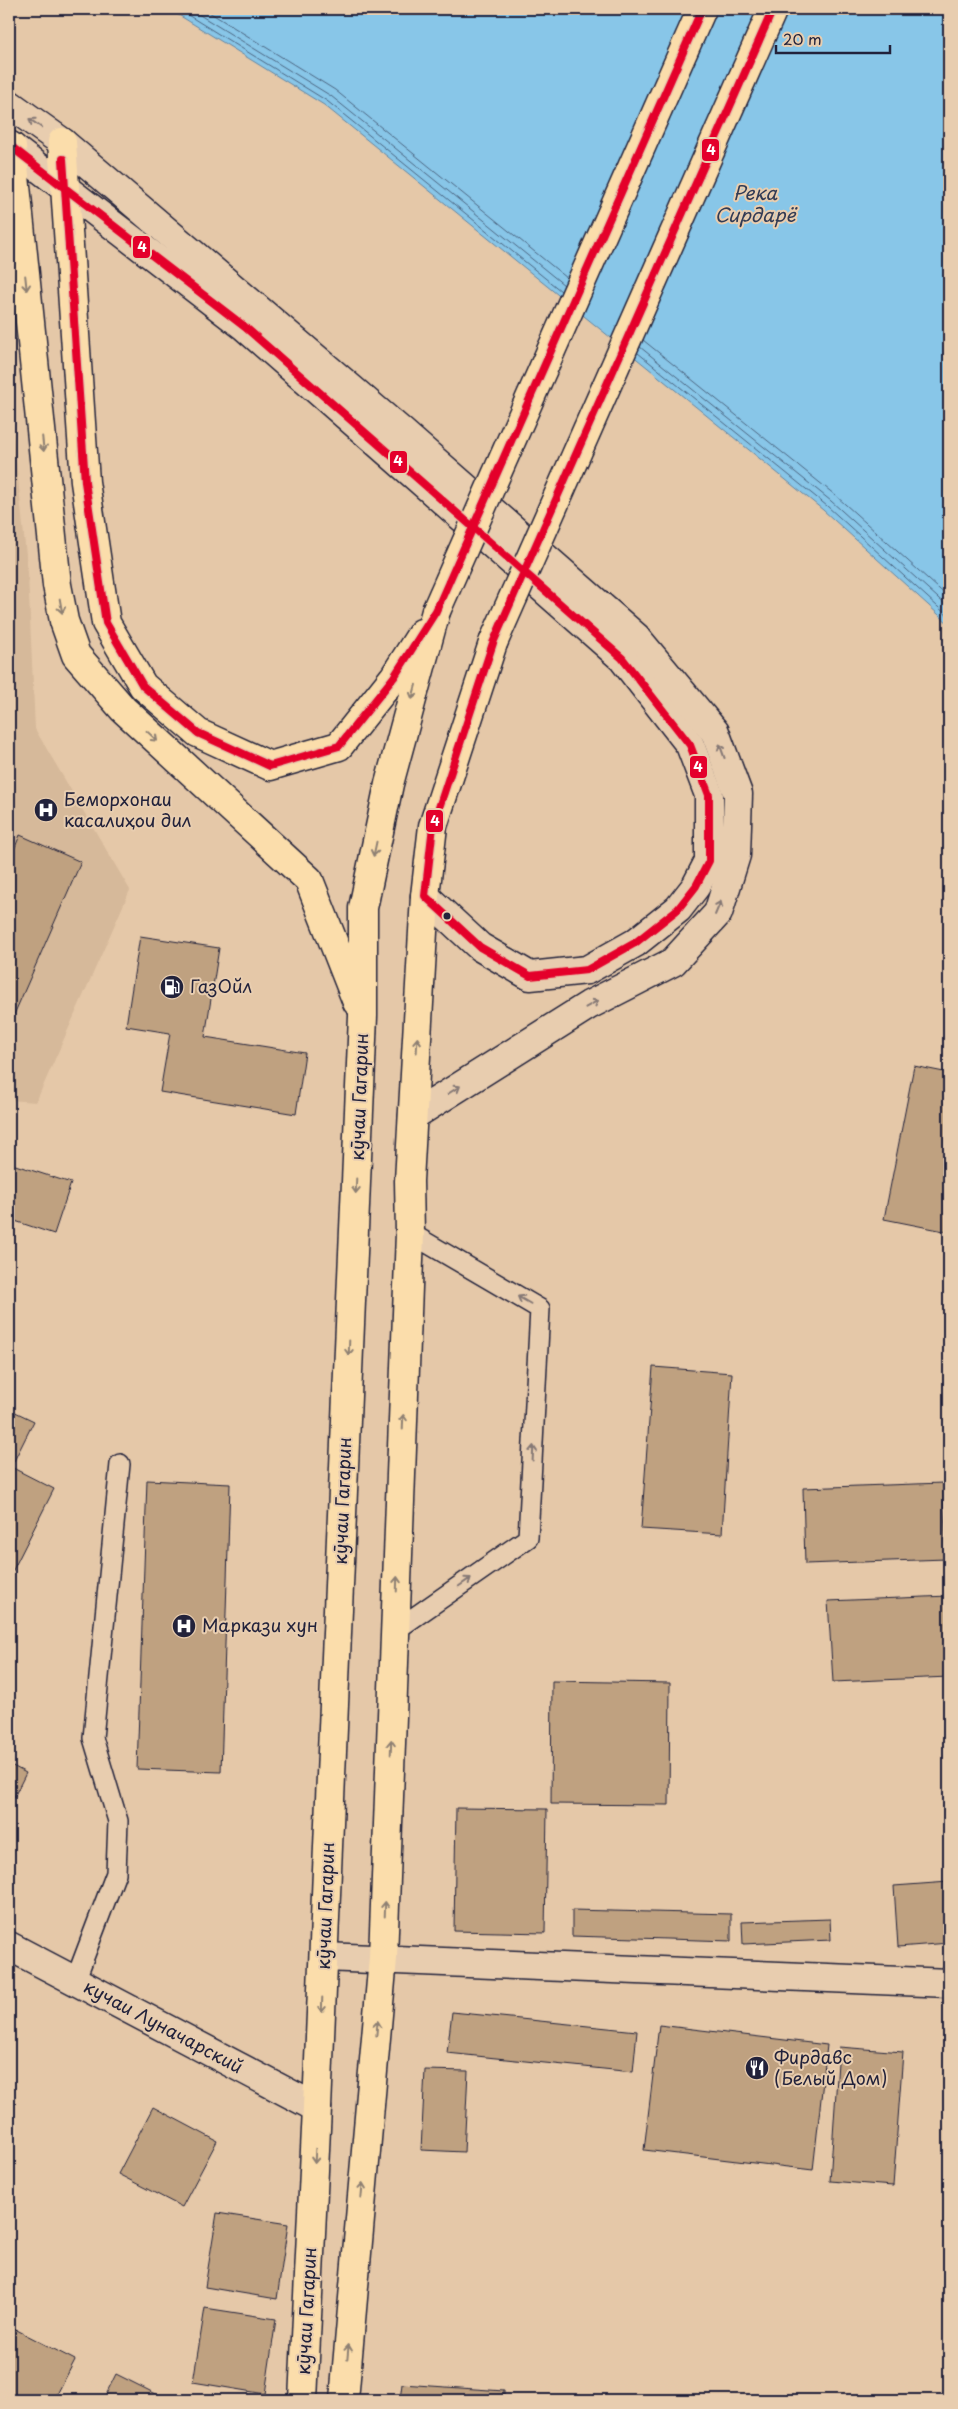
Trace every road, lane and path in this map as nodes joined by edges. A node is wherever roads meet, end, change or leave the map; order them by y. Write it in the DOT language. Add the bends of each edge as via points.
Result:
graph roads {
  1 [pos="702,9"];
  2 [pos="773,9"];
  3 [pos="9,104"];
  4 [pos="62,142"];
  5 [pos="10,146"];
  6 [pos="66,189"];
  7 [pos="436,611"];
  8 [pos="425,896"];
  9 [pos="363,1016"];
  10 [pos="413,1116"];
  11 [pos="410,1233"];
  12 [pos="120,1464"];
  13 [pos="396,1630"];
  14 [pos="9,1946"];
  15 [pos="324,1957"];
  16 [pos="383,1958"];
  17 [pos="75,1981"];
  18 [pos="949,1983"];
  19 [pos="317,2108"];
  20 [pos="303,2400"];
  21 [pos="344,2400"];
  1 -- 7 [label="highway, bridge"];
  2 -- 8 [label="highway, bridge" via="493,643 433,826"];
  4 -- 3 [label="main road, one-way"];
  4 -- 6 [label="highway"];
  10 -- 4 [label="main road, one-way" via="589,1005 673,962 718,913 736,855 738,794 715,732 636,637"];
  5 -- 6 [label="main road"];
  5 -- 9 [label="highway, one-way" via="58,585 64,621 76,655 123,709 309,880"];
  6 -- 7 [label="highway" via="85,482 106,623 143,686 198,734 270,766 340,746 394,677"];
  6 -- 8 [label="main road" via="244,327 615,652 690,745 709,795 709,861 696,886 678,909 627,948 587,970 530,976 480,947"];
  7 -- 9 [label="highway, кӯчаи Гагарин, one-way" via="389,784 363,908"];
  10 -- 8 [label="highway, one-way"];
  9 -- 15 [label="highway, кӯчаи Гагарин, one-way"];
  10 -- 11 [label="highway"];
  13 -- 11 [label="highway, one-way"];
  13 -- 11 [label="lane, one-way" via="528,1538 540,1309"];
  12 -- 17 [label="lane" via="93,1738 118,1820 116,1873"];
  16 -- 13 [label="highway, one-way"];
  14 -- 17 [label="main road, кучаи Луначарский"];
  15 -- 16 [label="main road"];
  15 -- 19 [label="highway, кӯчаи Гагарин, one-way"];
  16 -- 18 [label="main road"];
  21 -- 16 [label="highway, one-way"];
  17 -- 19 [label="main road, кучаи Луначарский"];
  19 -- 20 [label="highway, кӯчаи Гагарин, one-way"];
}
